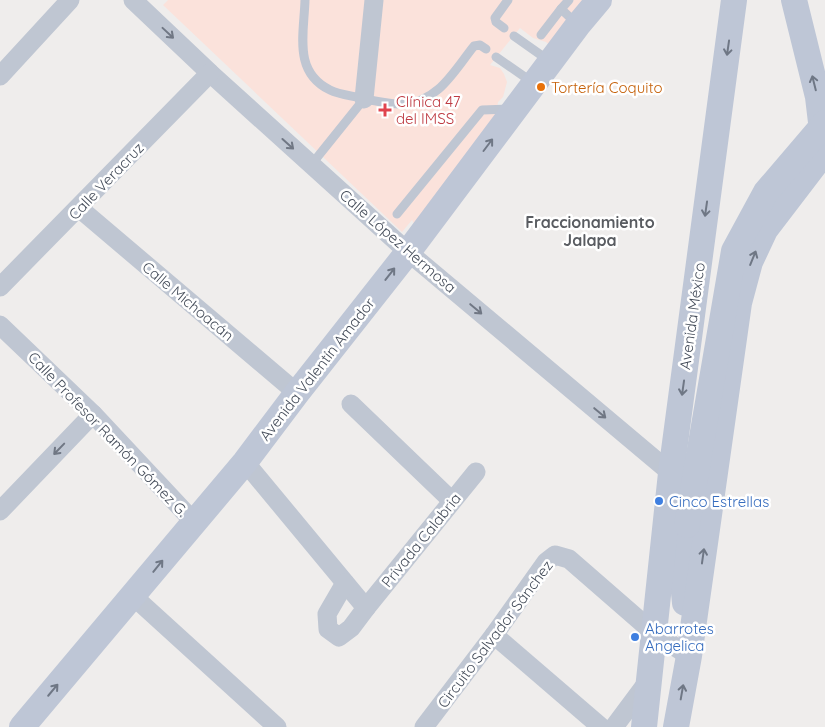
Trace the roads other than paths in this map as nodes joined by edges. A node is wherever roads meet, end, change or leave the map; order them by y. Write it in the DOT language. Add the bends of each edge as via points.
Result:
graph roads {
  1 [pos="70,0"];
  2 [pos="133,0"];
  3 [pos="305,0"];
  4 [pos="374,0"];
  5 [pos="508,0"];
  6 [pos="569,0"];
  7 [pos="599,0"];
  8 [pos="734,0"];
  9 [pos="794,0"];
  10 [pos="570,17"];
  11 [pos="504,28"];
  12 [pos="541,35"];
  13 [pos="514,36"];
  14 [pos="486,50"];
  15 [pos="496,57"];
  16 [pos="550,62"];
  17 [pos="210,73"];
  18 [pos="0,76"];
  19 [pos="534,84"];
  20 [pos="364,99"];
  21 [pos="516,108"];
  22 [pos="825,123"];
  23 [pos="311,165"];
  24 [pos="79,208"];
  25 [pos="397,214"];
  26 [pos="408,252"];
  27 [pos="0,287"];
  28 [pos="0,325"];
  29 [pos="297,393"];
  30 [pos="351,404"];
  31 [pos="93,414"];
  32 [pos="245,462"];
  33 [pos="476,472"];
  34 [pos="671,473"];
  35 [pos="452,501"];
  36 [pos="0,511"];
  37 [pos="194,522"];
  38 [pos="682,572"];
  39 [pos="345,583"];
  40 [pos="133,596"];
  41 [pos="366,608"];
  42 [pos="654,632"];
  43 [pos="494,635"];
  44 [pos="689,656"];
  45 [pos="650,679"];
  46 [pos="654,724"];
  47 [pos="430,725"];
  48 [pos="22,727"];
  49 [pos="277,727"];
  50 [pos="601,727"];
  51 [pos="614,727"];
  1 -- 18 [label="street"];
  2 -- 17 [label="street, Calle López Hermosa, one-way"];
  3 -- 20 [label="lane" via="303,54 307,70 331,91"];
  4 -- 20 [label="street"];
  5 -- 11 [label="lane" via="495,18"];
  6 -- 10 [label="lane"];
  7 -- 10 [label="street, Avenida Valentín Amador"];
  8 -- 34 [label="street, Avenida México, one-way"];
  44 -- 9 [label="street, Avenida México, one-way" via="739,302 750,262 765,230 816,163 824,139 818,97"];
  10 -- 12 [label="lane"];
  10 -- 16 [label="street, Avenida Valentín Amador"];
  13 -- 16 [label="lane"];
  14 -- 20 [label="lane" via="474,46 439,90 421,102 402,104"];
  15 -- 19 [label="lane"];
  16 -- 19 [label="street, Avenida Valentín Amador"];
  17 -- 23 [label="street, Calle López Hermosa, one-way"];
  17 -- 24 [label="street, Calle Veracruz"];
  19 -- 21 [label="street, Avenida Valentín Amador"];
  20 -- 23 [label="lane"];
  21 -- 25 [label="lane" via="482,110"];
  26 -- 21 [label="street, Avenida Valentín Amador, one-way"];
  22 -- 38 [label="street, Avenida México, bridge" via="766,192 734,252 687,525"];
  23 -- 26 [label="street, Calle López Hermosa"];
  24 -- 27 [label="street, Calle Veracruz"];
  24 -- 29 [label="street, Calle Michoacán"];
  29 -- 26 [label="street, Avenida Valentín Amador, one-way"];
  26 -- 34 [label="street, Calle López Hermosa, one-way"];
  28 -- 31 [label="street, Calle Profesor Ramón Gómez G."];
  29 -- 32 [label="street, Avenida Valentín Amador"];
  30 -- 35 [label="street"];
  31 -- 36 [label="street, one-way"];
  31 -- 37 [label="street, Calle Profesor Ramón Gómez G."];
  32 -- 37 [label="street, Avenida Valentín Amador"];
  32 -- 39 [label="street"];
  33 -- 35 [label="street, Privada Calabria"];
  34 -- 42 [label="street, Avenida México"];
  35 -- 41 [label="street, Privada Calabria"];
  40 -- 37 [label="street, Avenida Valentín Amador, one-way"];
  38 -- 42 [label="street, Avenida México"];
  38 -- 44 [label="street, Avenida México"];
  39 -- 41 [label="street"];
  39 -- 41 [label="street, Privada Calabria" via="327,614 328,629 339,637 351,628"];
  48 -- 40 [label="street, Avenida Valentín Amador, one-way"];
  40 -- 49 [label="street"];
  42 -- 43 [label="street, Circuito Salvador Sánchez" via="569,559 555,556 546,562"];
  42 -- 44 [label="street, Circuito Salvador Sánchez"];
  42 -- 45 [label="street, Avenida México"];
  43 -- 47 [label="street, Circuito Salvador Sánchez"];
  43 -- 50 [label="street"];
  46 -- 44 [label="street, Avenida México, one-way"];
  45 -- 46 [label="street, Avenida México"];
  45 -- 51 [label="street"];
}
